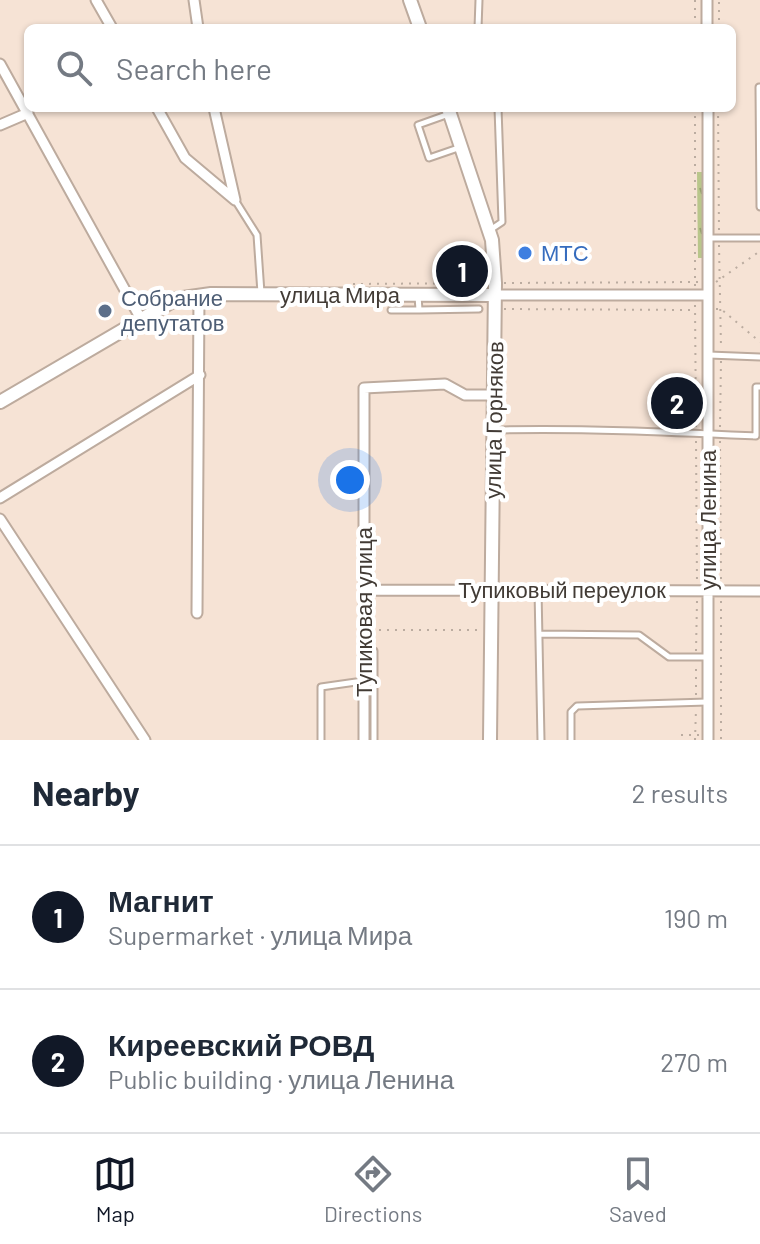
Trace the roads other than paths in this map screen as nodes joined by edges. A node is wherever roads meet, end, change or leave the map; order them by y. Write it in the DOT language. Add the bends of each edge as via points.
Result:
graph roads {
  1 [pos="96,0"];
  2 [pos="194,0"];
  3 [pos="410,0"];
  4 [pos="479,0"];
  5 [pos="707,0"];
  6 [pos="110,24"];
  7 [pos="197,24"];
  8 [pos="419,24"];
  9 [pos="478,24"];
  10 [pos="707,24"];
  11 [pos="0,64"];
  12 [pos="759,87"];
  13 [pos="24,106"];
  14 [pos="159,112"];
  15 [pos="215,112"];
  16 [pos="447,112"];
  17 [pos="449,112"];
  18 [pos="498,112"];
  19 [pos="708,112"];
  20 [pos="28,113"];
  21 [pos="0,125"];
  22 [pos="461,147"];
  23 [pos="235,200"];
  24 [pos="760,207"];
  25 [pos="489,230"];
  26 [pos="708,238"];
  27 [pos="760,238"];
  28 [pos="261,294"];
  29 [pos="199,295"];
  30 [pos="418,295"];
  31 [pos="496,295"];
  32 [pos="708,295"];
  33 [pos="479,309"];
  34 [pos="391,310"];
  35 [pos="419,310"];
  36 [pos="141,319"];
  37 [pos="708,355"];
  38 [pos="760,357"];
  39 [pos="200,375"];
  40 [pos="760,387"];
  41 [pos="495,395"];
  42 [pos="0,402"];
  43 [pos="494,430"];
  44 [pos="708,434"];
  45 [pos="0,498"];
  46 [pos="0,519"];
  47 [pos="364,590"];
  48 [pos="491,590"];
  49 [pos="538,590"];
  50 [pos="702,591"];
  51 [pos="760,591"];
  52 [pos="197,613"];
  53 [pos="539,634"];
  54 [pos="364,650"];
  55 [pos="708,657"];
  56 [pos="363,681"];
  57 [pos="708,702"];
  58 [pos="145,740"];
  59 [pos="321,740"];
  60 [pos="364,740"];
  61 [pos="374,740"];
  62 [pos="490,740"];
  63 [pos="541,740"];
  64 [pos="571,740"];
  65 [pos="708,740"];
  1 -- 6 [label="street"];
  2 -- 7 [label="street"];
  3 -- 8 [label="main road"];
  4 -- 9 [label="lane"];
  5 -- 10 [label="street"];
  11 -- 13 [label="street"];
  12 -- 24 [label="lane"];
  14 -- 23 [label="street" via="185,158"];
  15 -- 23 [label="street"];
  16 -- 22 [label="lane" via="418,125 429,158"];
  17 -- 22 [label="main road, улица Горняков"];
  18 -- 25 [label="lane" via="502,222"];
  19 -- 26 [label="street, улица Ленина"];
  20 -- 21 [label="street"];
  20 -- 36 [label="street"];
  22 -- 25 [label="main road, улица Горняков"];
  23 -- 28 [label="lane" via="257,235"];
  25 -- 31 [label="main road, улица Горняков"];
  26 -- 27 [label="lane"];
  26 -- 32 [label="street, улица Ленина"];
  28 -- 29 [label="main road, улица Мира"];
  28 -- 30 [label="main road, улица Мира"];
  29 -- 36 [label="main road, улица Мира" via="176,299"];
  29 -- 39 [label="street"];
  30 -- 31 [label="main road, улица Мира"];
  30 -- 35 [label="lane"];
  31 -- 32 [label="street, улица Мира"];
  31 -- 41 [label="main road, улица Горняков"];
  32 -- 37 [label="street, улица Ленина"];
  33 -- 35 [label="lane"];
  34 -- 35 [label="lane"];
  36 -- 42 [label="main road, улица Мира"];
  37 -- 38 [label="lane"];
  37 -- 44 [label="street, улица Ленина"];
  39 -- 45 [label="street"];
  39 -- 52 [label="street"];
  40 -- 44 [label="lane" via="756,436"];
  41 -- 43 [label="main road, улица Горняков"];
  41 -- 47 [label="street, Тупиковая улица" via="465,395 445,384 364,388"];
  43 -- 44 [label="lane" via="602,427"];
  43 -- 48 [label="main road, улица Горняков"];
  44 -- 50 [label="street, улица Ленина"];
  46 -- 58 [label="street"];
  47 -- 48 [label="street, Тупиковый переулок"];
  47 -- 54 [label="street, Тупиковая улица"];
  48 -- 49 [label="street, Тупиковый переулок"];
  48 -- 62 [label="main road, улица Горняков"];
  49 -- 50 [label="street, Тупиковый переулок"];
  49 -- 53 [label="lane"];
  50 -- 51 [label="street, Тупиковый переулок"];
  50 -- 55 [label="street, улица Ленина"];
  53 -- 55 [label="lane" via="639,635 669,657"];
  53 -- 63 [label="lane"];
  54 -- 56 [label="street, Тупиковая улица"];
  54 -- 61 [label="lane" via="374,651"];
  55 -- 57 [label="street, улица Ленина"];
  56 -- 59 [label="lane" via="321,687"];
  56 -- 60 [label="street, Тупиковая улица"];
  57 -- 64 [label="lane" via="577,706 571,712"];
  57 -- 65 [label="street, улица Ленина"];
}
